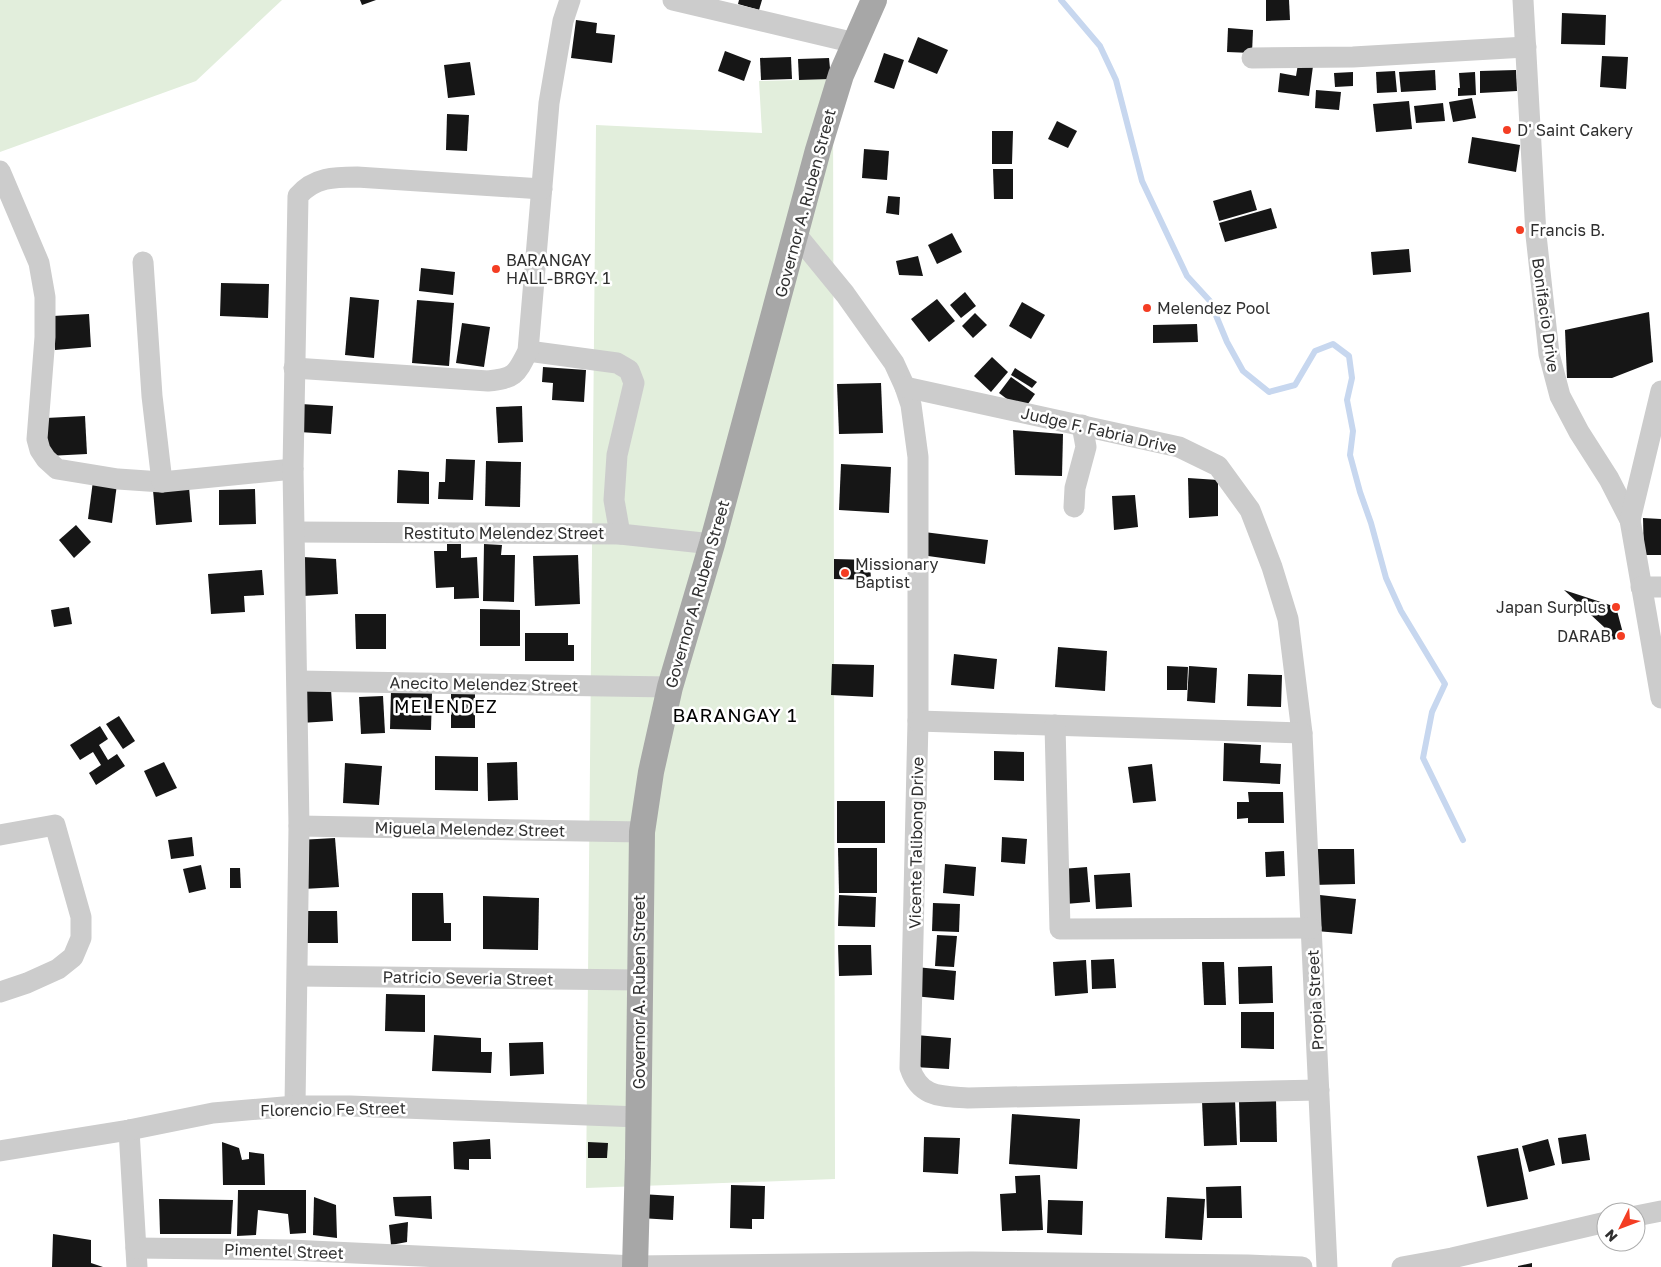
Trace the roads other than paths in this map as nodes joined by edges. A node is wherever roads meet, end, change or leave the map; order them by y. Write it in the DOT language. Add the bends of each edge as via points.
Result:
graph roads {
  1 [pos="570,0"];
  2 [pos="673,0"];
  3 [pos="874,0"];
  4 [pos="1523,0"];
  5 [pos="855,43"];
  6 [pos="1526,47"];
  7 [pos="1252,58"];
  8 [pos="0,171"];
  9 [pos="542,189"];
  10 [pos="795,232"];
  11 [pos="143,262"];
  12 [pos="528,351"];
  13 [pos="294,368"];
  14 [pos="905,387"];
  15 [pos="1661,391"];
  16 [pos="1082,425"];
  17 [pos="293,469"];
  18 [pos="162,482"];
  19 [pos="1074,507"];
  20 [pos="1630,520"];
  21 [pos="295,532"];
  22 [pos="620,534"];
  23 [pos="712,544"];
  24 [pos="1651,587"];
  25 [pos="298,681"];
  26 [pos="670,687"];
  27 [pos="1660,690"];
  28 [pos="918,721"];
  29 [pos="1055,725"];
  30 [pos="1302,733"];
  31 [pos="299,826"];
  32 [pos="642,832"];
  33 [pos="0,835"];
  34 [pos="1311,928"];
  35 [pos="298,976"];
  36 [pos="639,980"];
  37 [pos="0,992"];
  38 [pos="1319,1090"];
  39 [pos="295,1106"];
  40 [pos="639,1116"];
  41 [pos="129,1130"];
  42 [pos="0,1151"];
  43 [pos="1661,1211"];
  44 [pos="1646,1214"];
  45 [pos="1596,1224"];
  46 [pos="136,1257"];
  47 [pos="368,1260"];
  48 [pos="492,1263"];
  49 [pos="972,1264"];
  50 [pos="635,1266"];
  51 [pos="1302,1267"];
  52 [pos="1327,1267"];
  53 [pos="1402,1267"];
  1 -- 9 [label="street" via="562,20"];
  2 -- 5 [label="street"];
  3 -- 5 [label="main road, Governor A. Ruben Street"];
  4 -- 6 [label="street, Bonifacio Drive"];
  5 -- 10 [label="main road, Governor A. Ruben Street" via="841,74"];
  6 -- 7 [label="street" via="1353,57"];
  6 -- 20 [label="street, Bonifacio Drive" via="1536,235 1549,354 1560,396"];
  8 -- 18 [label="street" via="39,263 44,296 45,337 37,439 40,450 57,469"];
  9 -- 12 [label="street"];
  9 -- 13 [label="street" via="357,177 331,177 310,185 298,196"];
  10 -- 14 [label="street, Vicente Talibong Drive" via="845,294 894,363"];
  10 -- 23 [label="main road, Governor A. Ruben Street"];
  11 -- 18 [label="street" via="152,396"];
  12 -- 13 [label="street" via="519,370 506,379 488,381"];
  12 -- 22 [label="street" via="617,362 629,370 634,383 617,454 614,500"];
  13 -- 17 [label="street"];
  14 -- 16 [label="street, Judge F. Fabria Drive"];
  14 -- 28 [label="street, Vicente Talibong Drive" via="911,405 918,457"];
  15 -- 20 [label="street"];
  16 -- 19 [label="street" via="1086,447 1075,488"];
  16 -- 30 [label="street, Judge F. Fabria Drive" via="1179,447 1218,466 1250,510 1288,619"];
  17 -- 18 [label="street"];
  17 -- 21 [label="street"];
  20 -- 24 [label="street, Bonifacio Drive"];
  21 -- 22 [label="street, Restituto Melendez Street"];
  21 -- 25 [label="street"];
  22 -- 23 [label="street, Restituto Melendez Street"];
  23 -- 26 [label="main road, Governor A. Ruben Street"];
  24 -- 27 [label="street, Bonifacio Drive"];
  25 -- 26 [label="street, Anecito Melendez Street"];
  25 -- 31 [label="street"];
  26 -- 32 [label="main road, Governor A. Ruben Street" via="651,772"];
  28 -- 29 [label="street"];
  28 -- 38 [label="street, Vicente Talibong Drive" via="910,1068 919,1086 938,1096 968,1098"];
  29 -- 30 [label="street"];
  29 -- 34 [label="street" via="1060,929"];
  30 -- 34 [label="street, Propia Street"];
  31 -- 32 [label="street, Miguela Melendez Street"];
  31 -- 35 [label="street"];
  32 -- 36 [label="main road, Governor A. Ruben Street"];
  33 -- 37 [label="street" via="55,825 81,917 81,938 74,957 58,969"];
  34 -- 38 [label="street, Propia Street"];
  35 -- 36 [label="street, Patricio Severia Street"];
  35 -- 39 [label="street"];
  36 -- 40 [label="main road, Governor A. Ruben Street"];
  38 -- 52 [label="street, Propia Street"];
  39 -- 40 [label="street, Florencio Fe Street"];
  39 -- 41 [label="street, Florencio Fe Street" via="213,1113"];
  40 -- 50 [label="main road, Governor A. Ruben Street"];
  41 -- 42 [label="street, Florencio Fe Street"];
  41 -- 46 [label="street"];
  43 -- 44 [label="street"];
  45 -- 53 [label="street"];
  46 -- 47 [label="street, Pimentel Street" via="290,1250"];
  47 -- 48 [label="street, Pimentel Street"];
  48 -- 50 [label="street, Pimentel Street"];
  49 -- 50 [label="street, Pimentel Street"];
  49 -- 51 [label="street, Pimentel Street"];
}
